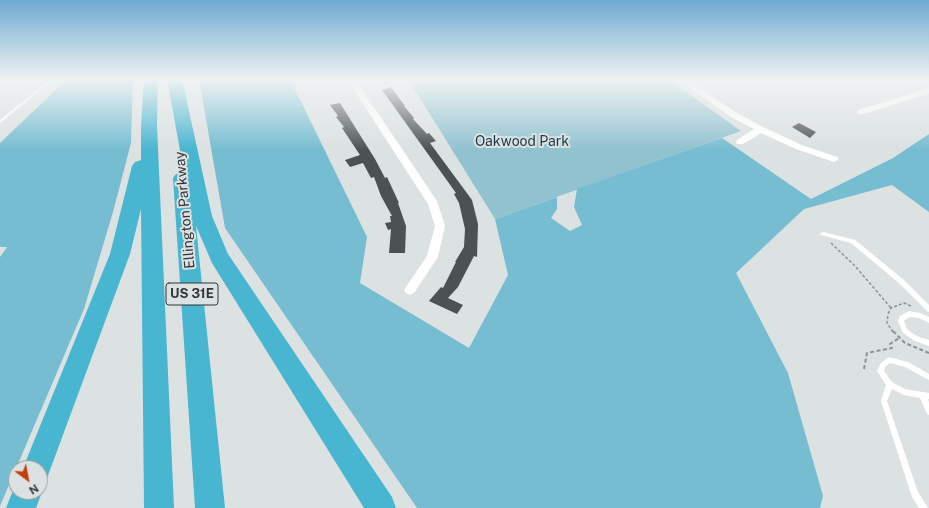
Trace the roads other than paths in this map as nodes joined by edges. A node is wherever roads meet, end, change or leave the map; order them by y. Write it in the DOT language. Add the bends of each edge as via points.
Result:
graph roads {
  1 [pos="24,103"];
  2 [pos="150,103"];
  3 [pos="176,103"];
  4 [pos="179,103"];
  5 [pos="367,103"];
  6 [pos="716,103"];
  7 [pos="890,103"];
  8 [pos="861,112"];
  9 [pos="0,122"];
  10 [pos="149,126"];
  11 [pos="760,129"];
  12 [pos="740,142"];
  13 [pos="834,159"];
  14 [pos="823,234"];
  15 [pos="410,290"];
  16 [pos="929,309"];
  17 [pos="929,320"];
  18 [pos="929,343"];
  19 [pos="929,378"];
  20 [pos="890,384"];
  21 [pos="926,396"];
  22 [pos="929,412"];
  23 [pos="40,460"];
  24 [pos="159,508"];
  25 [pos="210,508"];
  26 [pos="381,508"];
  27 [pos="924,508"];
  1 -- 9 [label="lane"];
  2 -- 10 [label="highway, US 31E"];
  3 -- 25 [label="highway, Ellington Parkway / US 31E"];
  4 -- 26 [label="highway" via="202,216 219,257"];
  5 -- 15 [label="street" via="433,204 440,226 432,257"];
  6 -- 11 [label="street"];
  7 -- 8 [label="street"];
  10 -- 23 [label="highway" via="120,254"];
  10 -- 24 [label="highway, US 31E"];
  11 -- 12 [label="street"];
  11 -- 13 [label="street"];
  14 -- 16 [label="lane" via="853,241 902,282"];
  17 -- 18 [label="lane" via="909,314 901,321 905,331 910,335"];
  19 -- 20 [label="lane" via="906,364 889,360 883,364 880,371"];
  20 -- 21 [label="lane" via="904,392"];
  20 -- 27 [label="lane" via="884,401 915,494"];
  21 -- 22 [label="lane"];
}
